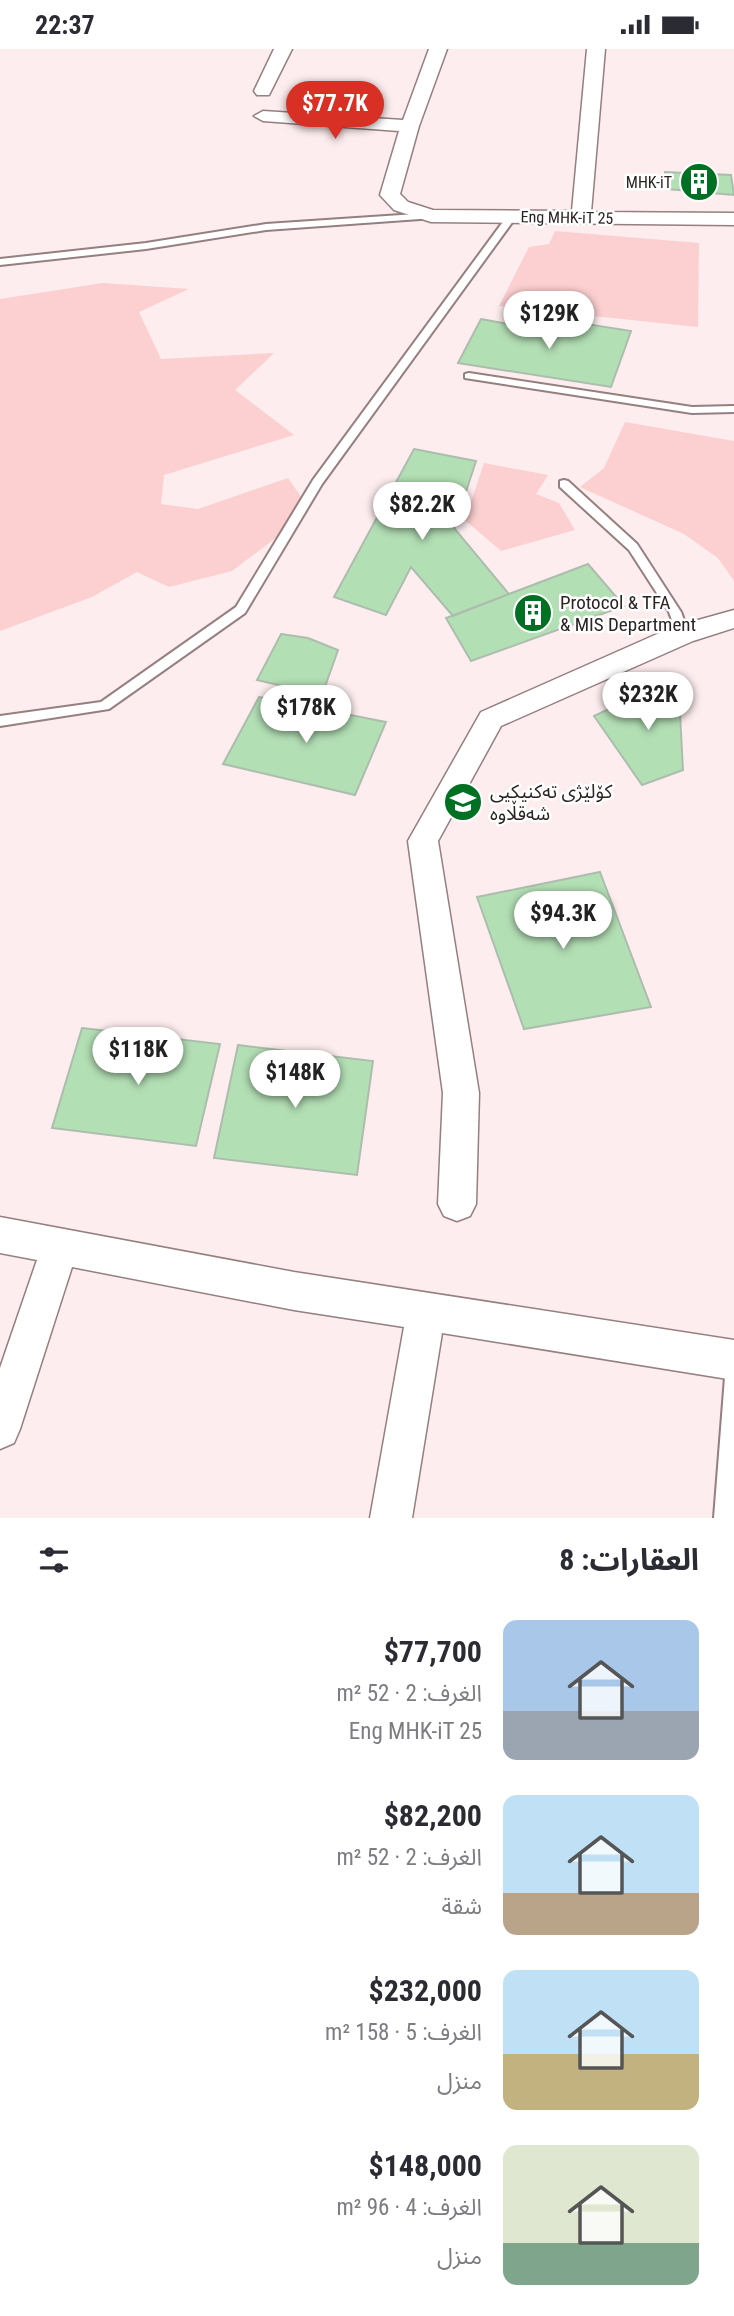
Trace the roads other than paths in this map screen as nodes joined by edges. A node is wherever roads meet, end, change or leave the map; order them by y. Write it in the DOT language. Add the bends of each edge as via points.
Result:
graph roads {
  1 [pos="283,49"];
  2 [pos="438,49"];
  3 [pos="596,49"];
  4 [pos="263,91"];
  5 [pos="262,116"];
  6 [pos="410,126"];
  7 [pos="431,216"];
  8 [pos="511,217"];
  9 [pos="581,218"];
  10 [pos="734,219"];
  11 [pos="0,262"];
  12 [pos="469,376"];
  13 [pos="734,409"];
  14 [pos="564,484"];
  15 [pos="734,619"];
  16 [pos="683,634"];
  17 [pos="0,721"];
  18 [pos="457,1204"];
  19 [pos="0,1235"];
  20 [pos="60,1246"];
  21 [pos="426,1311"];
  22 [pos="734,1360"];
  23 [pos="734,1377"];
  24 [pos="0,1429"];
  25 [pos="391,1518"];
  26 [pos="724,1518"];
  1 -- 4 [label="street"];
  2 -- 6 [label="street"];
  3 -- 9 [label="street"];
  5 -- 6 [label="street"];
  6 -- 7 [label="street, Eng MHK-iT 25" via="390,195 401,206"];
  7 -- 8 [label="street, Eng MHK-iT 25"];
  7 -- 11 [label="lane" via="266,227"];
  8 -- 9 [label="street, Eng MHK-iT 25"];
  8 -- 17 [label="lane" via="317,483 241,610 104,706"];
  9 -- 10 [label="street, Eng MHK-iT 25"];
  12 -- 13 [label="lane" via="692,410"];
  14 -- 16 [label="lane" via="633,547 675,612"];
  15 -- 16 [label="street"];
  16 -- 18 [label="street" via="491,719 423,841 460,1093"];
  19 -- 20 [label="street"];
  20 -- 21 [label="street"];
  20 -- 24 [label="street"];
  21 -- 22 [label="street"];
  21 -- 25 [label="street"];
  23 -- 26 [label="lane"];
}
